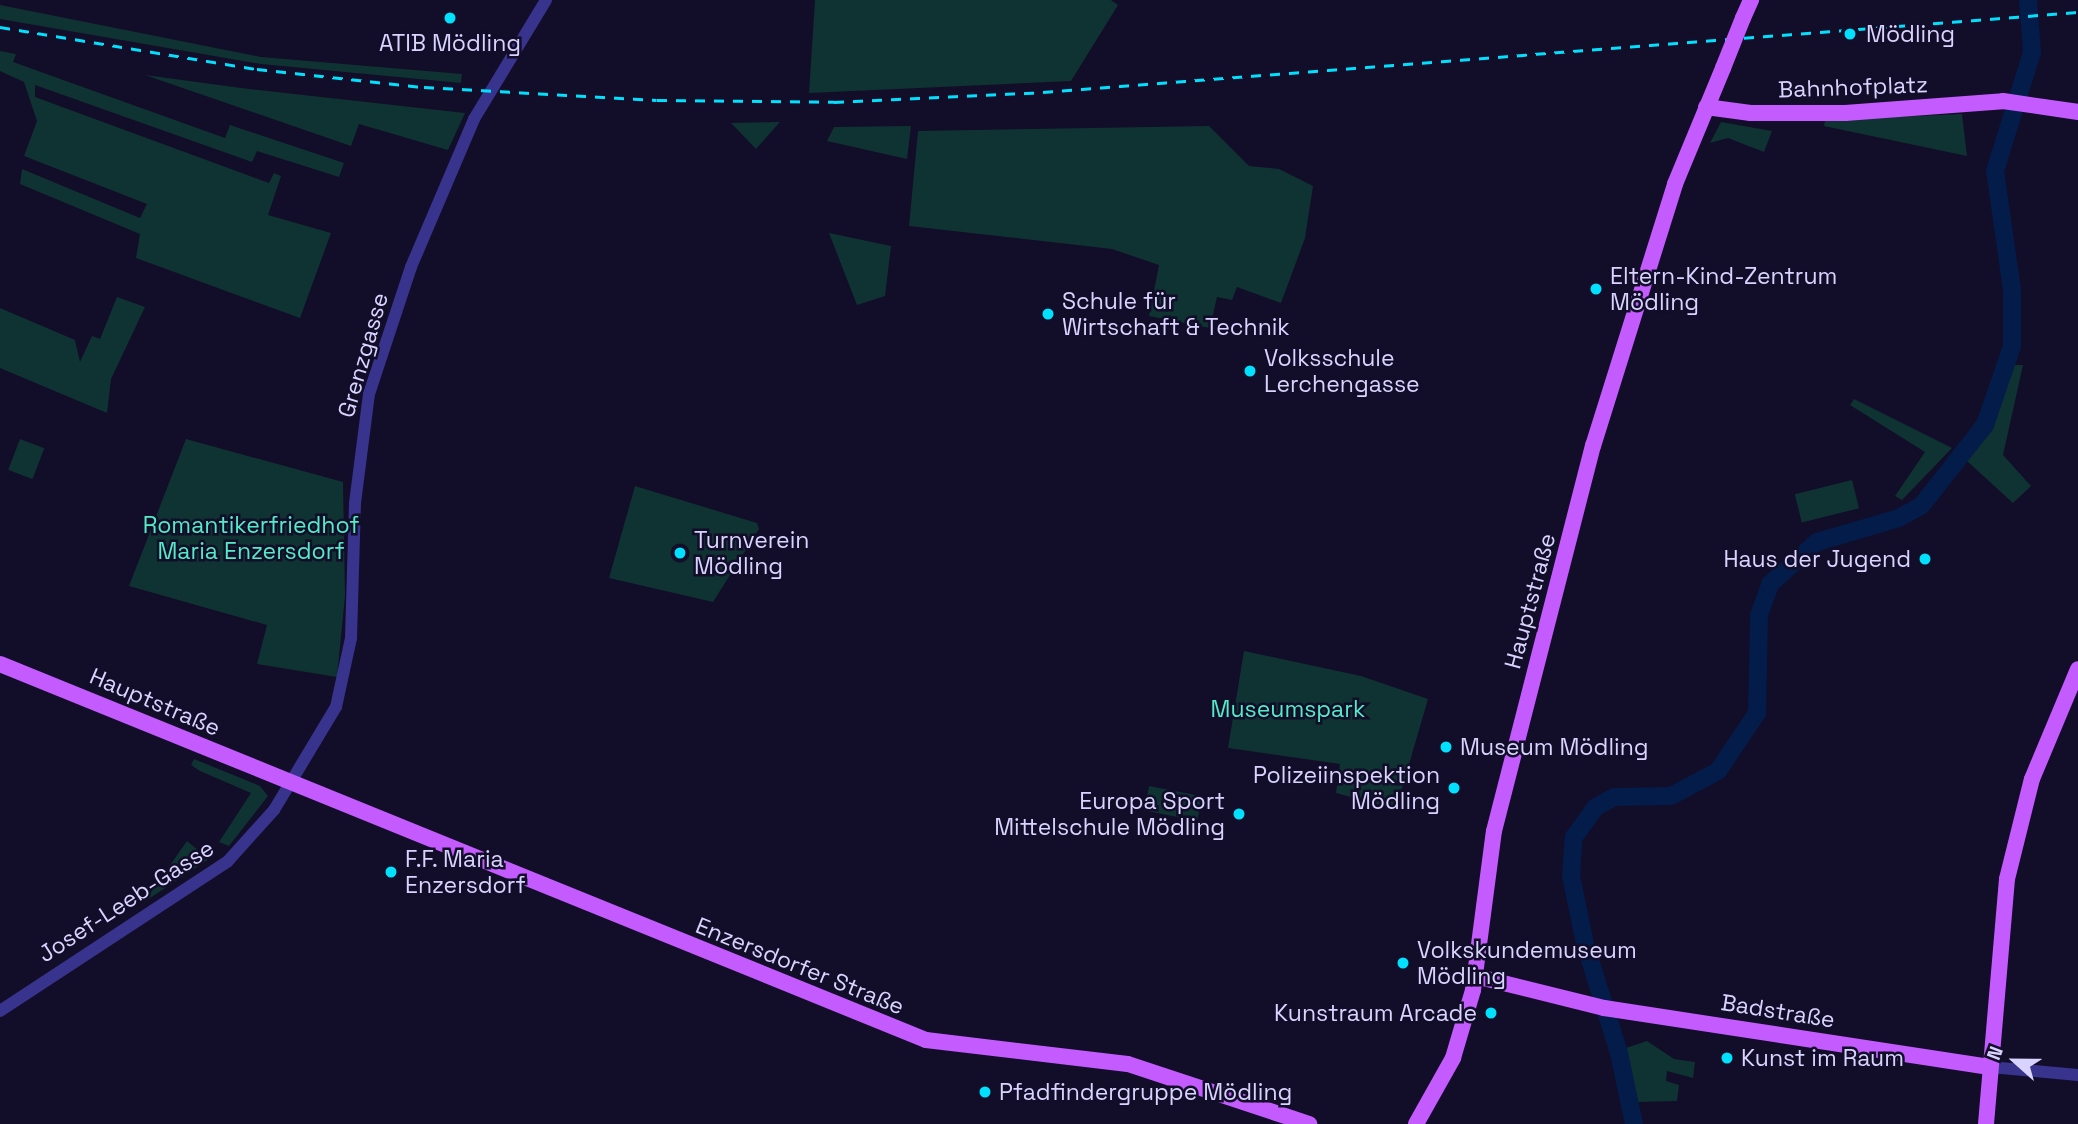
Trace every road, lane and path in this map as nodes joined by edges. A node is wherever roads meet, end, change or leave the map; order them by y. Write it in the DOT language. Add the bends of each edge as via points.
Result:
graph roads {
  1 [pos="546,0"];
  2 [pos="1751,0"];
  3 [pos="1706,107"];
  4 [pos="2078,112"];
  5 [pos="0,664"];
  6 [pos="2078,669"];
  7 [pos="292,784"];
  8 [pos="1475,976"];
  9 [pos="0,1011"];
  10 [pos="1990,1067"];
  11 [pos="2078,1075"];
  12 [pos="1420,1118"];
  13 [pos="1309,1124"];
  14 [pos="1986,1124"];
  1 -- 7 [label="street, Grenzgasse" via="474,119 392,320 369,394 359,454 344,684"];
  2 -- 3 [label="main road, Hauptstraße, bridge"];
  3 -- 4 [label="main road, Bahnhofplatz" via="1751,113 1845,113 2010,102"];
  3 -- 8 [label="main road, Hauptstraße" via="1637,298 1590,458 1494,831"];
  5 -- 7 [label="main road, Hauptstraße"];
  6 -- 10 [label="main road" via="2032,779 2007,879"];
  7 -- 9 [label="street, Josef-Leeb-Gasse" via="228,861"];
  7 -- 13 [label="main road, Enzersdorfer Straße" via="926,1040 1128,1064"];
  8 -- 10 [label="main road, Badstraße" via="1604,1008"];
  8 -- 12 [label="main road, Hauptstraße" via="1453,1058"];
  10 -- 11 [label="street, Badstraße"];
  10 -- 14 [label="main road"];
}
